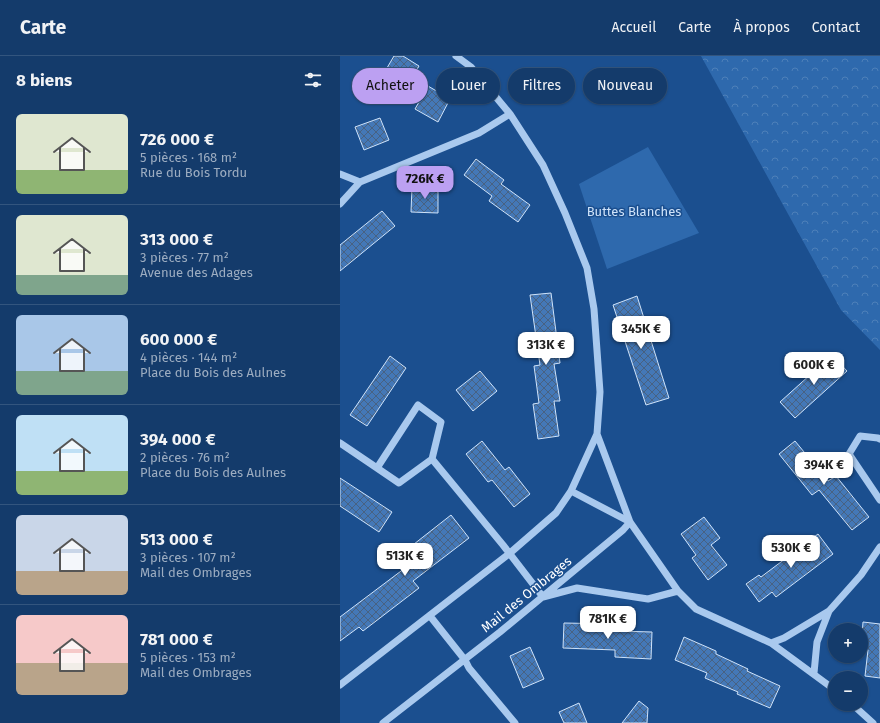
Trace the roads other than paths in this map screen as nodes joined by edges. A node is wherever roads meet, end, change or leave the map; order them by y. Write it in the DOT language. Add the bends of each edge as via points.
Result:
graph roads {
  1 [pos="456,56"];
  2 [pos="510,114"];
  3 [pos="340,174"];
  4 [pos="360,182"];
  5 [pos="340,204"];
  6 [pos="597,434"];
  7 [pos="880,439"];
  8 [pos="340,443"];
  9 [pos="432,458"];
  10 [pos="377,468"];
  11 [pos="571,491"];
  12 [pos="880,500"];
  13 [pos="630,522"];
  14 [pos="880,549"];
  15 [pos="510,553"];
  16 [pos="678,591"];
  17 [pos="543,597"];
  18 [pos="829,611"];
  19 [pos="430,616"];
  20 [pos="770,643"];
  21 [pos="465,660"];
  22 [pos="814,674"];
  23 [pos="340,685"];
  24 [pos="828,685"];
  25 [pos="860,711"];
  26 [pos="383,723"];
  27 [pos="515,723"];
  28 [pos="874,723"];
  1 -- 2 [label="street" via="471,67"];
  2 -- 4 [label="street" via="479,133"];
  2 -- 6 [label="street" via="543,165 587,268 594,309 600,392"];
  3 -- 4 [label="street"];
  4 -- 5 [label="street"];
  6 -- 11 [label="street"];
  6 -- 13 [label="street"];
  7 -- 12 [label="street" via="860,436 850,454"];
  8 -- 10 [label="street"];
  9 -- 10 [label="street" via="399,483"];
  9 -- 10 [label="street" via="442,422 418,405"];
  9 -- 15 [label="street"];
  11 -- 13 [label="street"];
  11 -- 15 [label="street" via="556,513"];
  13 -- 16 [label="street"];
  13 -- 17 [label="street, Mail des Ombrages"];
  14 -- 18 [label="street"];
  15 -- 17 [label="street"];
  15 -- 19 [label="street"];
  16 -- 17 [label="street" via="648,599 577,588"];
  16 -- 20 [label="street" via="696,609"];
  17 -- 21 [label="street, Mail des Ombrages"];
  18 -- 20 [label="street" via="784,638"];
  18 -- 22 [label="street" via="817,642"];
  19 -- 21 [label="street"];
  19 -- 23 [label="street"];
  20 -- 22 [label="street"];
  21 -- 26 [label="street, Mail des Ombrages"];
  21 -- 27 [label="street"];
  22 -- 24 [label="street"];
  25 -- 28 [label="street"];
}
